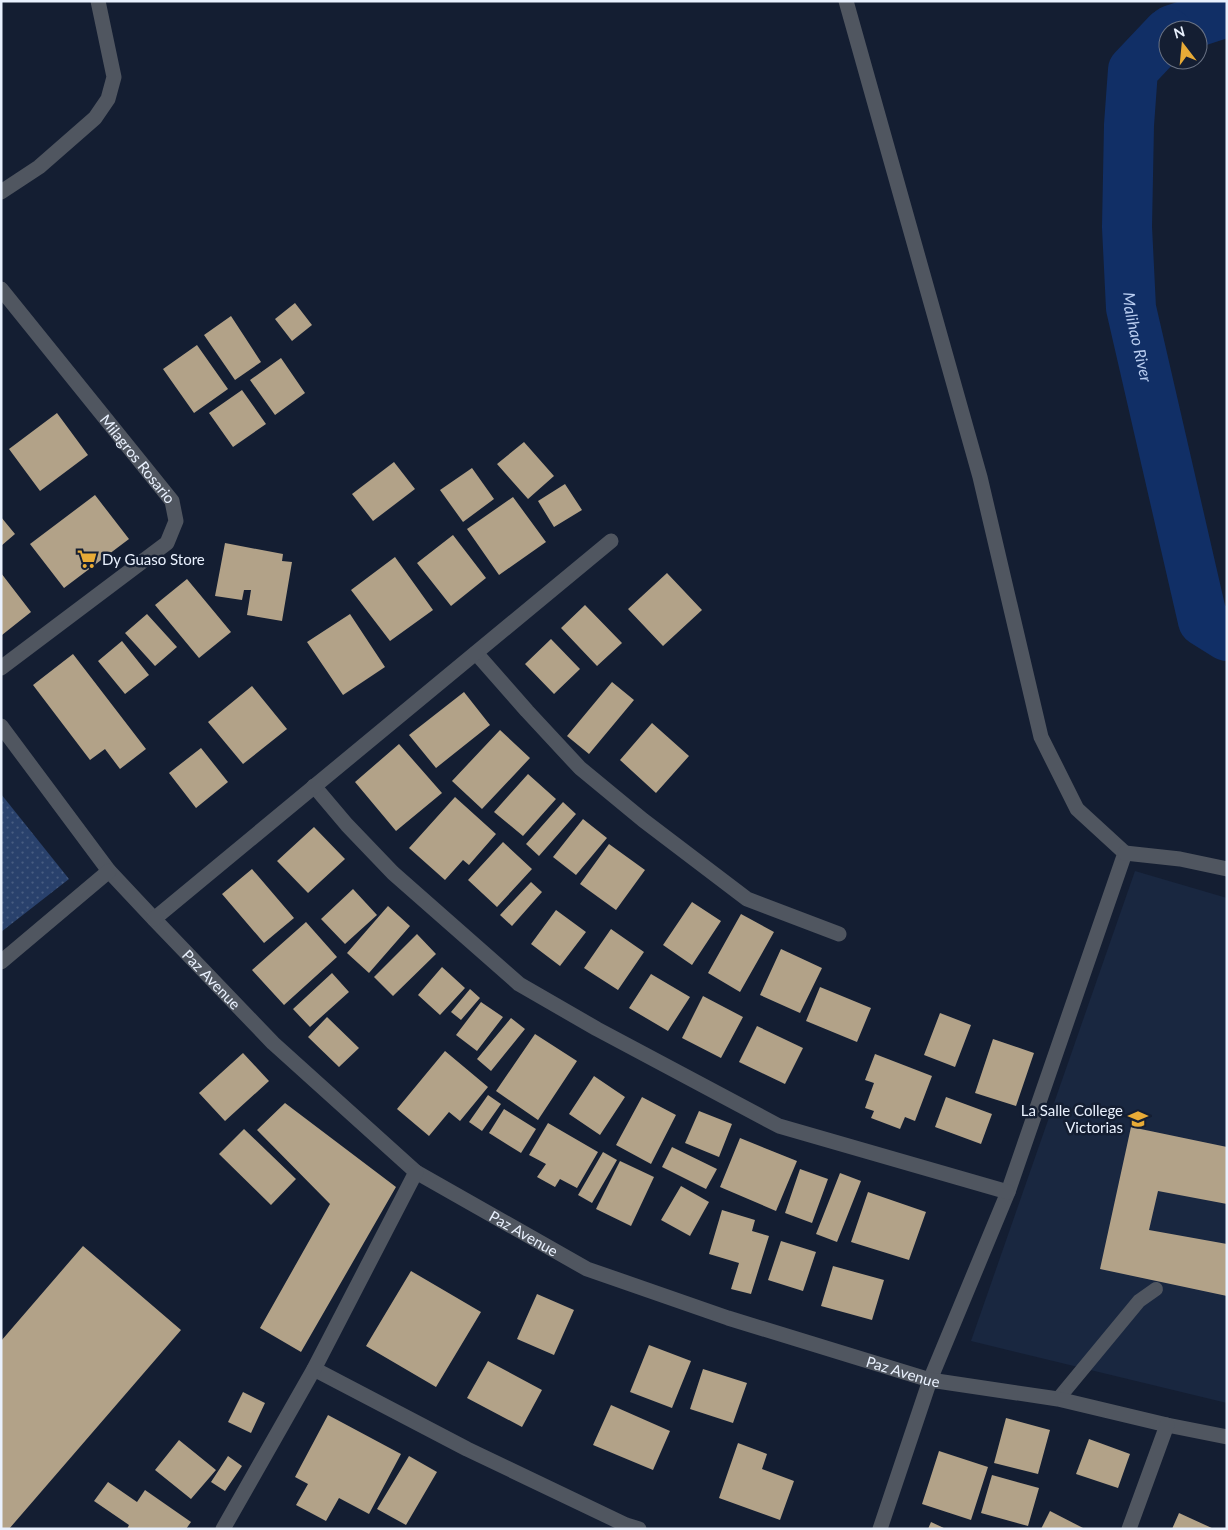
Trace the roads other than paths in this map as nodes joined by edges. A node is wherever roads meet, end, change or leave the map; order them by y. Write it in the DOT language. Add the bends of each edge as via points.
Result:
graph roads {
  1 [pos="98,1"];
  2 [pos="846,1"];
  3 [pos="1,192"];
  4 [pos="1,289"];
  5 [pos="611,541"];
  6 [pos="476,653"];
  7 [pos="1,668"];
  8 [pos="1,726"];
  9 [pos="314,786"];
  10 [pos="1125,853"];
  11 [pos="1227,868"];
  12 [pos="109,871"];
  13 [pos="154,919"];
  14 [pos="839,934"];
  15 [pos="1,962"];
  16 [pos="416,1172"];
  17 [pos="1008,1192"];
  18 [pos="1156,1289"];
  19 [pos="314,1370"];
  20 [pos="930,1380"];
  21 [pos="1058,1399"];
  22 [pos="1167,1425"];
  23 [pos="1227,1437"];
  24 [pos="223,1529"];
  25 [pos="639,1529"];
  26 [pos="880,1529"];
  27 [pos="1129,1529"];
  1 -- 3 [label="street" via="114,77 108,99 96,118 38,167"];
  2 -- 10 [label="street" via="980,477 1041,737 1077,809"];
  4 -- 7 [label="street, Milagros Rosario" via="172,501 176,521 167,543"];
  5 -- 6 [label="street"];
  6 -- 9 [label="street"];
  6 -- 14 [label="street" via="580,768 642,820 747,899"];
  8 -- 12 [label="street, Paz Avenue"];
  9 -- 13 [label="street"];
  9 -- 17 [label="street" via="393,873 519,984 779,1126"];
  10 -- 11 [label="street"];
  10 -- 17 [label="street"];
  12 -- 13 [label="street, Paz Avenue"];
  12 -- 15 [label="street"];
  13 -- 16 [label="street, Paz Avenue" via="273,1043"];
  16 -- 19 [label="street"];
  16 -- 20 [label="street, Paz Avenue" via="587,1269 728,1318"];
  17 -- 20 [label="street"];
  18 -- 21 [label="lane" via="1139,1301"];
  19 -- 24 [label="street"];
  19 -- 25 [label="street" via="467,1449"];
  20 -- 21 [label="street, Paz Avenue"];
  20 -- 26 [label="street"];
  21 -- 22 [label="street, Paz Avenue"];
  22 -- 23 [label="street, Paz Avenue"];
  22 -- 27 [label="street"];
}
